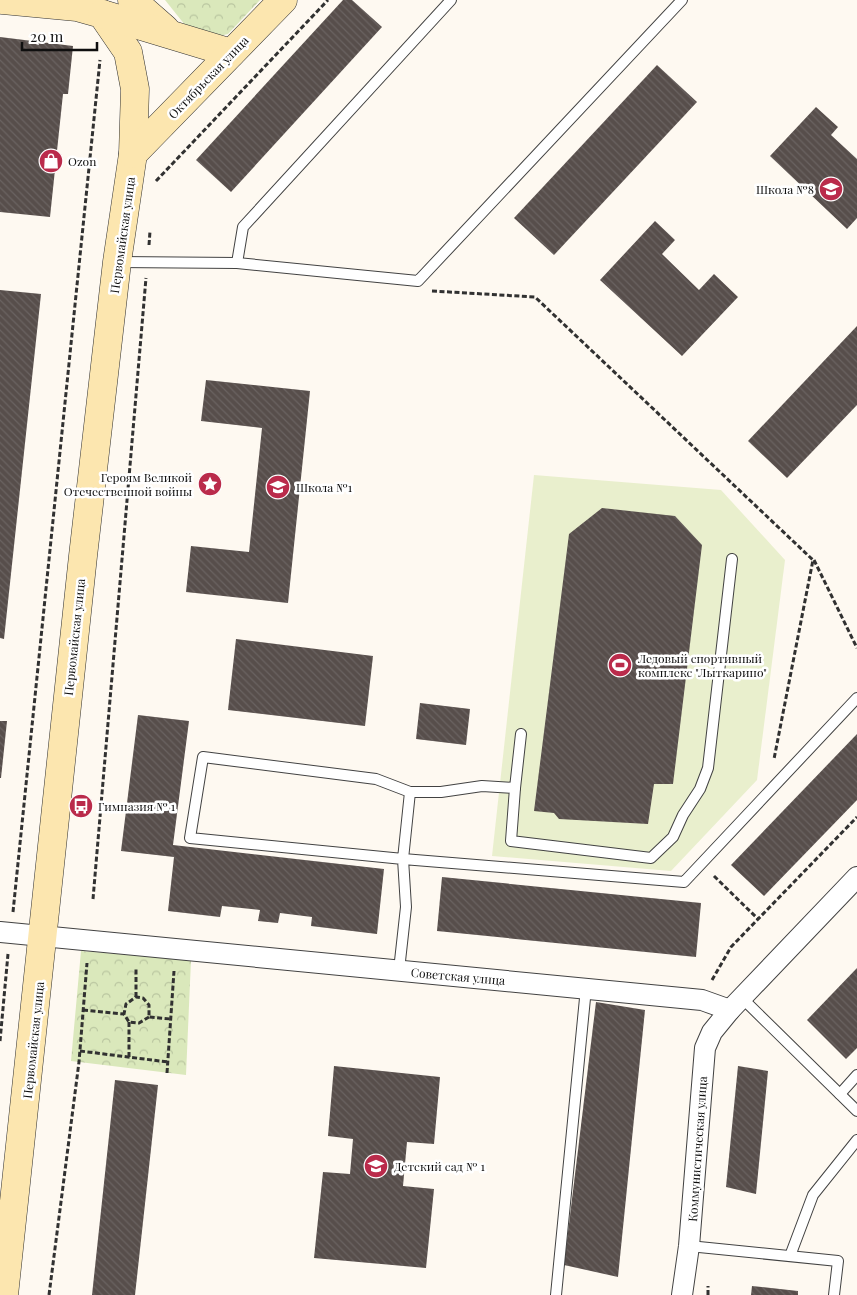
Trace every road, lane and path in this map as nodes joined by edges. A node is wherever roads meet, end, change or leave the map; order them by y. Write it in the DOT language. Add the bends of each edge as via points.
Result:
graph roads {
  1 [pos="3,0"];
  2 [pos="132,0"];
  3 [pos="283,0"];
  4 [pos="328,0"];
  5 [pos="451,0"];
  6 [pos="682,0"];
  7 [pos="90,11"];
  8 [pos="172,35"];
  9 [pos="99,52"];
  10 [pos="231,53"];
  11 [pos="133,154"];
  12 [pos="154,190"];
  13 [pos="151,223"];
  14 [pos="117,262"];
  15 [pos="148,263"];
  16 [pos="237,263"];
  17 [pos="426,291"];
  18 [pos="732,559"];
  19 [pos="813,560"];
  20 [pos="857,648"];
  21 [pos="857,698"];
  22 [pos="521,734"];
  23 [pos="774,764"];
  24 [pos="515,788"];
  25 [pos="410,792"];
  26 [pos="857,817"];
  27 [pos="403,859"];
  28 [pos="701,864"];
  29 [pos="857,877"];
  30 [pos="92,898"];
  31 [pos="13,916"];
  32 [pos="758,919"];
  33 [pos="0,932"];
  34 [pos="44,937"];
  35 [pos="9,955"];
  36 [pos="87,961"];
  37 [pos="136,964"];
  38 [pos="174,968"];
  39 [pos="399,970"];
  40 [pos="711,982"];
  41 [pos="586,988"];
  42 [pos="136,998"];
  43 [pos="736,1004"];
  44 [pos="83,1010"];
  45 [pos="124,1014"];
  46 [pos="150,1017"];
  47 [pos="171,1019"];
  48 [pos="130,1022"];
  49 [pos="0,1041"];
  50 [pos="80,1050"];
  51 [pos="129,1057"];
  52 [pos="168,1062"];
  53 [pos="167,1073"];
  54 [pos="857,1075"];
  55 [pos="840,1094"];
  56 [pos="857,1111"];
  57 [pos="857,1140"];
  58 [pos="689,1246"];
  59 [pos="790,1256"];
  60 [pos="4,1295"];
  61 [pos="49,1295"];
  62 [pos="556,1295"];
  63 [pos="682,1295"];
  64 [pos="834,1295"];
  1 -- 7 [label="street"];
  2 -- 8 [label="street"];
  3 -- 10 [label="street, Октябрьская улица"];
  4 -- 12 [label="path" via="155,182"];
  5 -- 16 [label="lane" via="243,227"];
  6 -- 16 [label="lane" via="418,281"];
  7 -- 8 [label="street"];
  7 -- 11 [label="street, Первомайская улица" via="128,52 135,89"];
  8 -- 10 [label="street"];
  9 -- 31 [label="path" via="101,61"];
  10 -- 11 [label="street, Октябрьская улица"];
  11 -- 14 [label="street, Первомайская улица"];
  13 -- 15 [label="path"];
  14 -- 15 [label="lane"];
  14 -- 34 [label="street, Первомайская улица"];
  15 -- 16 [label="lane"];
  15 -- 30 [label="path"];
  17 -- 19 [label="path" via="535,298"];
  18 -- 24 [label="lane" via="708,768 673,837 651,858 511,841"];
  19 -- 20 [label="path"];
  19 -- 23 [label="path"];
  21 -- 28 [label="lane"];
  22 -- 24 [label="lane"];
  24 -- 25 [label="lane" via="482,786 441,792"];
  25 -- 27 [label="lane"];
  25 -- 27 [label="lane" via="376,779 203,757 190,838"];
  26 -- 32 [label="path"];
  27 -- 28 [label="lane" via="684,882"];
  27 -- 39 [label="lane" via="406,907"];
  28 -- 32 [label="path"];
  29 -- 43 [label="street"];
  32 -- 40 [label="path" via="731,947"];
  33 -- 34 [label="street, Советская улица"];
  34 -- 39 [label="street, Советская улица"];
  34 -- 60 [label="street, Первомайская улица"];
  35 -- 49 [label="path"];
  36 -- 44 [label="path"];
  37 -- 42 [label="path"];
  38 -- 47 [label="path"];
  39 -- 41 [label="street, Советская улица"];
  41 -- 43 [label="street, Советская улица"];
  41 -- 62 [label="lane"];
  42 -- 45 [label="path" via="126,1004"];
  42 -- 46 [label="path" via="142,998 148,1005"];
  43 -- 55 [label="lane"];
  43 -- 58 [label="street, Коммунистическая улица" via="712,1032 705,1048"];
  44 -- 45 [label="path"];
  44 -- 50 [label="path"];
  45 -- 48 [label="path"];
  46 -- 47 [label="path"];
  46 -- 48 [label="path" via="140,1023"];
  47 -- 52 [label="path"];
  48 -- 51 [label="path"];
  50 -- 51 [label="path"];
  50 -- 61 [label="path"];
  51 -- 52 [label="path"];
  52 -- 53 [label="path"];
  54 -- 55 [label="lane"];
  55 -- 56 [label="lane"];
  57 -- 59 [label="lane" via="813,1195"];
  58 -- 59 [label="lane"];
  58 -- 63 [label="street, Коммунистическая улица"];
  59 -- 64 [label="lane" via="838,1260"];
}
